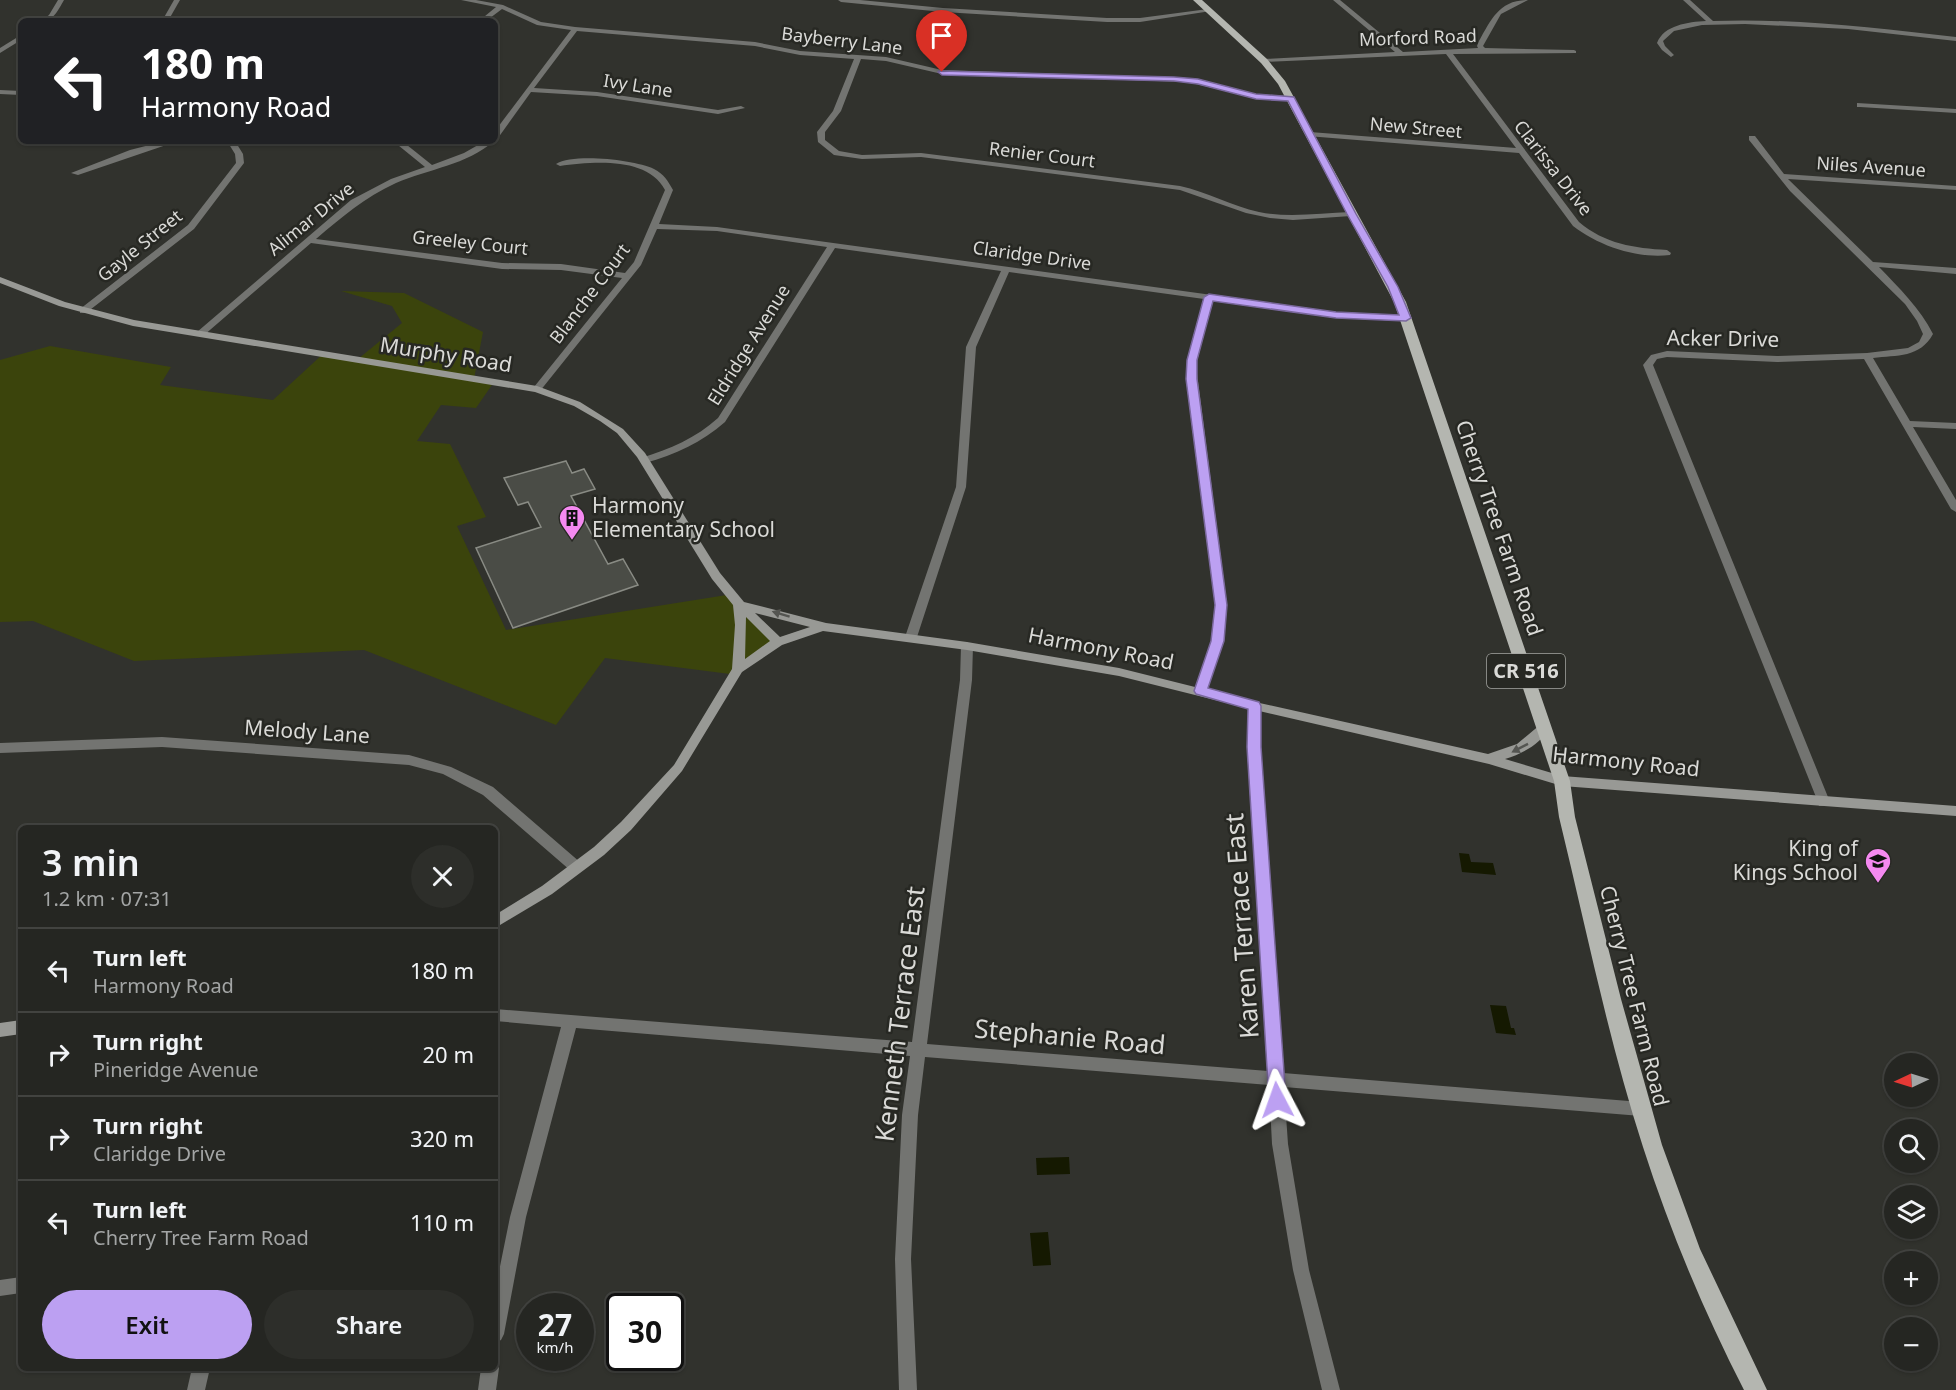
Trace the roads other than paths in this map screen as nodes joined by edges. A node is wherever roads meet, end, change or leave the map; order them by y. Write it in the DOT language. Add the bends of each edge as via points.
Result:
graph roads {
  1 [pos="61,0"];
  2 [pos="177,0"];
  3 [pos="464,0"];
  4 [pos="841,0"];
  5 [pos="1197,0"];
  6 [pos="1336,0"];
  7 [pos="1525,0"];
  8 [pos="1686,0"];
  9 [pos="501,6"];
  10 [pos="1208,11"];
  11 [pos="48,18"];
  12 [pos="167,18"];
  13 [pos="486,18"];
  14 [pos="1710,21"];
  15 [pos="575,29"];
  16 [pos="18,39"];
  17 [pos="1956,39"];
  18 [pos="1483,50"];
  19 [pos="0,51"];
  20 [pos="1448,52"];
  21 [pos="1574,52"];
  22 [pos="1400,53"];
  23 [pos="1671,55"];
  24 [pos="858,57"];
  25 [pos="1264,61"];
  26 [pos="530,90"];
  27 [pos="0,92"];
  28 [pos="18,93"];
  29 [pos="1291,98"];
  30 [pos="1860,105"];
  31 [pos="741,108"];
  32 [pos="1956,111"];
  33 [pos="498,132"];
  34 [pos="1310,134"];
  35 [pos="1752,138"];
  36 [pos="163,144"];
  37 [pos="233,144"];
  38 [pos="401,144"];
  39 [pos="485,144"];
  40 [pos="1520,151"];
  41 [pos="560,164"];
  42 [pos="431,168"];
  43 [pos="75,173"];
  44 [pos="1783,176"];
  45 [pos="1956,188"];
  46 [pos="1351,214"];
  47 [pos="654,226"];
  48 [pos="309,240"];
  49 [pos="832,244"];
  50 [pos="1667,253"];
  51 [pos="1870,264"];
  52 [pos="1006,269"];
  53 [pos="1956,271"];
  54 [pos="628,276"];
  55 [pos="0,280"];
  56 [pos="1209,297"];
  57 [pos="83,311"];
  58 [pos="1406,318"];
  59 [pos="200,334"];
  60 [pos="1868,356"];
  61 [pos="537,390"];
  62 [pos="1905,424"];
  63 [pos="1956,426"];
  64 [pos="645,460"];
  65 [pos="1956,509"];
  66 [pos="739,604"];
  67 [pos="823,627"];
  68 [pos="911,637"];
  69 [pos="778,642"];
  70 [pos="968,646"];
  71 [pos="738,669"];
  72 [pos="1201,691"];
  73 [pos="1255,706"];
  74 [pos="1545,727"];
  75 [pos="0,748"];
  76 [pos="1489,759"];
  77 [pos="1563,781"];
  78 [pos="1824,802"];
  79 [pos="1956,811"];
  80 [pos="576,867"];
  81 [pos="498,920"];
  82 [pos="498,1015"];
  83 [pos="570,1022"];
  84 [pos="18,1027"];
  85 [pos="0,1030"];
  86 [pos="918,1049"];
  87 [pos="1276,1078"];
  88 [pos="1641,1109"];
  89 [pos="18,1285"];
  90 [pos="0,1288"];
  91 [pos="498,1319"];
  92 [pos="200,1371"];
  93 [pos="490,1371"];
  94 [pos="196,1390"];
  95 [pos="487,1390"];
  96 [pos="908,1390"];
  97 [pos="1331,1390"];
  98 [pos="1756,1390"];
  1 -- 11 [label="street"];
  2 -- 12 [label="street"];
  3 -- 9 [label="street, Bayberry Lane"];
  4 -- 10 [label="street" via="1124,21"];
  5 -- 10 [label="main road, Cherry Tree Farm Road / CR 516"];
  6 -- 22 [label="street"];
  7 -- 18 [label="street" via="1498,13 1482,41"];
  8 -- 14 [label="street"];
  9 -- 13 [label="street"];
  9 -- 15 [label="street, Bayberry Lane" via="536,23"];
  10 -- 25 [label="main road, Cherry Tree Farm Road / CR 516"];
  14 -- 17 [label="street" via="1761,21"];
  14 -- 23 [label="street" via="1677,26 1663,34 1660,42"];
  15 -- 24 [label="street, Bayberry Lane"];
  15 -- 26 [label="street"];
  16 -- 19 [label="street"];
  18 -- 20 [label="street, Morford Road"];
  18 -- 21 [label="street, Morford Road"];
  20 -- 22 [label="street, Morford Road"];
  20 -- 40 [label="street, Clarissa Drive"];
  22 -- 25 [label="street, Morford Road"];
  24 -- 29 [label="street, Bayberry Lane" via="942,72 1187,80 1256,96"];
  24 -- 46 [label="street, Renier Court" via="835,116 821,132 821,140 837,153 862,157 921,155 1180,188 1268,216"];
  25 -- 29 [label="main road, Cherry Tree Farm Road / CR 516"];
  26 -- 31 [label="street, Ivy Lane" via="597,94 718,112"];
  26 -- 33 [label="street"];
  27 -- 28 [label="street"];
  29 -- 34 [label="main road, Cherry Tree Farm Road / CR 516"];
  30 -- 32 [label="street"];
  34 -- 40 [label="street, New Street"];
  34 -- 46 [label="main road, Cherry Tree Farm Road / CR 516"];
  35 -- 44 [label="street, Acker Drive"];
  36 -- 43 [label="street"];
  37 -- 57 [label="street, Gayle Street" via="240,163 196,223"];
  38 -- 42 [label="street"];
  39 -- 42 [label="street, Alimar Drive"];
  40 -- 50 [label="street, Clarissa Drive" via="1584,232 1622,249"];
  41 -- 47 [label="street, Blanche Court" via="623,164 660,175 669,190"];
  42 -- 48 [label="street, Alimar Drive" via="366,195"];
  44 -- 45 [label="street, Niles Avenue"];
  44 -- 51 [label="street, Acker Drive"];
  46 -- 58 [label="main road, Cherry Tree Farm Road / CR 516" via="1393,287"];
  47 -- 49 [label="street, Claridge Drive" via="717,229"];
  47 -- 54 [label="street, Blanche Court"];
  48 -- 54 [label="street, Greeley Court" via="502,266 561,267"];
  48 -- 59 [label="street, Alimar Drive"];
  49 -- 52 [label="street, Claridge Drive"];
  49 -- 64 [label="street, Eldridge Avenue" via="722,420 692,442"];
  51 -- 53 [label="street"];
  51 -- 60 [label="street, Acker Drive" via="1922,320 1928,334 1923,344 1910,351"];
  52 -- 56 [label="street, Claridge Drive"];
  52 -- 68 [label="street" via="971,347 961,487"];
  54 -- 61 [label="street, Blanche Court"];
  55 -- 57 [label="street, Murphy Road"];
  56 -- 58 [label="street, Claridge Drive" via="1336,315"];
  56 -- 72 [label="street" via="1191,366 1221,605 1217,641"];
  57 -- 59 [label="street, Murphy Road"];
  58 -- 74 [label="main road, Cherry Tree Farm Road / CR 516"];
  59 -- 61 [label="street, Murphy Road"];
  60 -- 62 [label="street"];
  60 -- 78 [label="street, Acker Drive" via="1777,359 1667,354 1653,357 1648,365"];
  61 -- 64 [label="street, Murphy Road" via="577,404 603,419 620,431"];
  62 -- 63 [label="street"];
  62 -- 65 [label="street"];
  64 -- 66 [label="street, Murphy Road" via="716,576"];
  67 -- 66 [label="street, one-way"];
  66 -- 69 [label="street, Murphy Road"];
  66 -- 71 [label="street"];
  67 -- 68 [label="street, Harmony Road"];
  67 -- 69 [label="street, Harmony Road"];
  68 -- 70 [label="street, Harmony Road"];
  69 -- 71 [label="street, Harmony Road"];
  70 -- 72 [label="street, Harmony Road" via="1119,672"];
  70 -- 86 [label="street, Kenneth Terrace East"];
  71 -- 80 [label="street, Harmony Road" via="678,768 656,795 627,826"];
  72 -- 73 [label="street, Harmony Road"];
  73 -- 76 [label="street, Harmony Road"];
  73 -- 87 [label="street, Karen Terrace East" via="1254,747"];
  74 -- 76 [label="street, one-way" via="1522,749"];
  74 -- 77 [label="main road, Cherry Tree Farm Road / CR 516"];
  75 -- 80 [label="street, Melody Lane" via="162,742 409,760 447,770 488,791"];
  76 -- 77 [label="street, Harmony Road"];
  77 -- 78 [label="street, Harmony Road"];
  77 -- 88 [label="main road, Cherry Tree Farm Road / CR 516" via="1567,817"];
  78 -- 79 [label="street, Harmony Road"];
  80 -- 81 [label="street, Harmony Road"];
  82 -- 83 [label="street, Stephanie Road"];
  83 -- 86 [label="street, Stephanie Road"];
  83 -- 91 [label="street" via="518,1217"];
  84 -- 85 [label="street"];
  86 -- 87 [label="street, Stephanie Road"];
  86 -- 96 [label="street, Kenneth Terrace East" via="909,1125 903,1258"];
  87 -- 88 [label="street, Stephanie Road"];
  87 -- 97 [label="street, Karen Terrace East" via="1288,1202"];
  88 -- 98 [label="main road, Cherry Tree Farm Road / CR 516" via="1694,1260"];
  89 -- 90 [label="street"];
  92 -- 94 [label="street"];
  93 -- 95 [label="street"];
}
